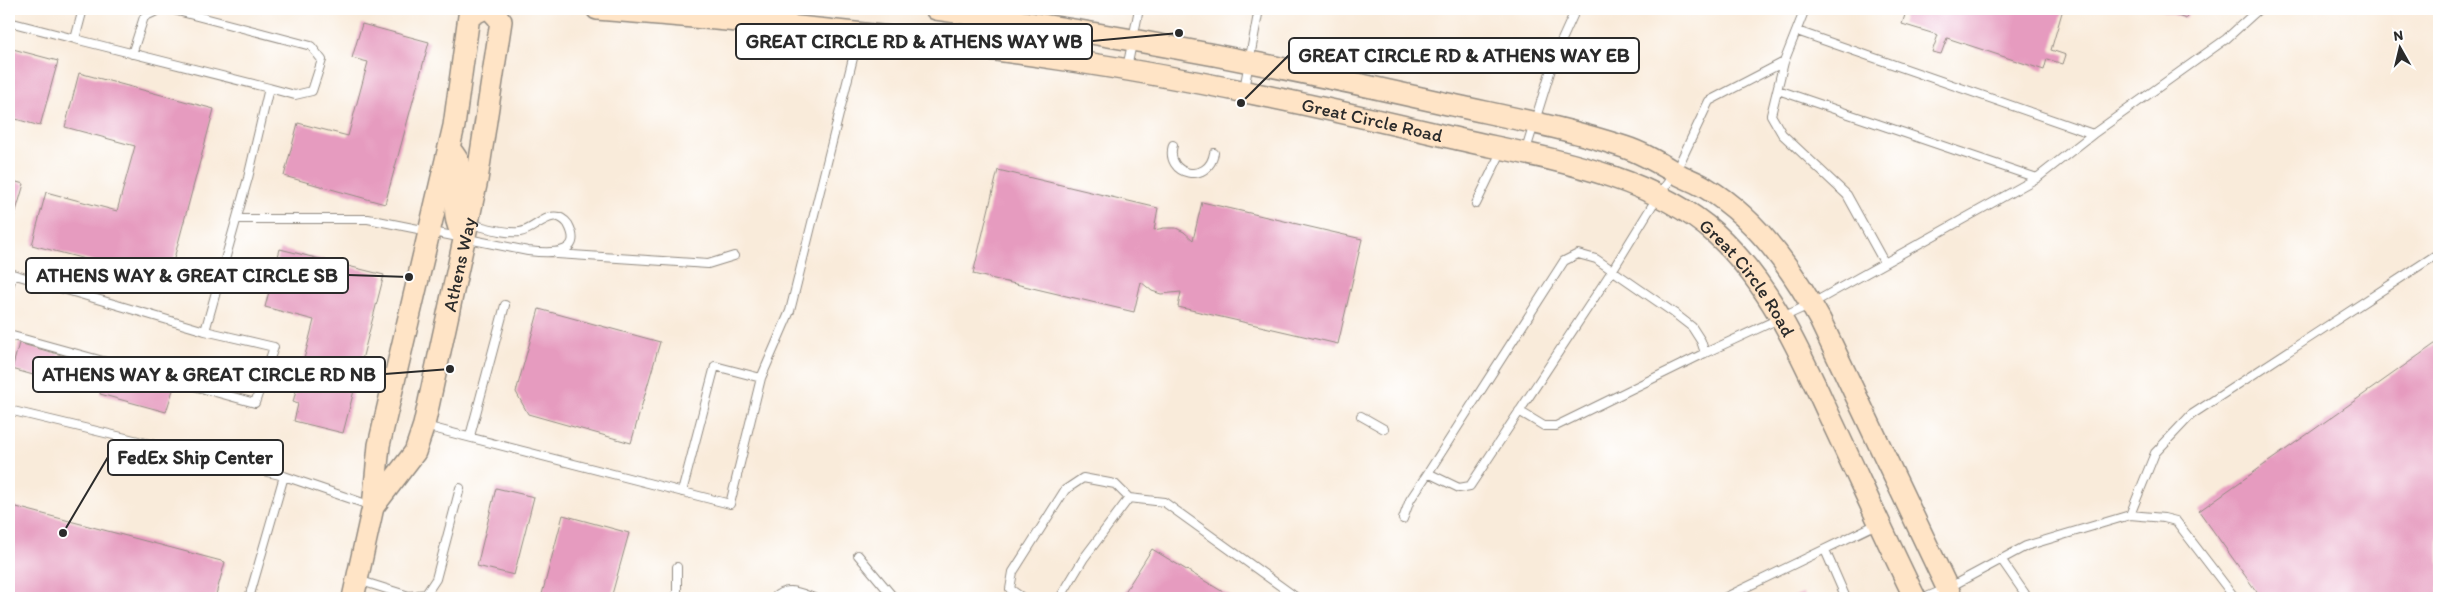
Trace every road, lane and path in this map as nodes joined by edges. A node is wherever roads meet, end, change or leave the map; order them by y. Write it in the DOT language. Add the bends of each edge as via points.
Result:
graph roads {
  1 [pos="84,9"];
  2 [pos="160,9"];
  3 [pos="170,9"];
  4 [pos="483,9"];
  5 [pos="490,9"];
  6 [pos="597,9"];
  7 [pos="936,9"];
  8 [pos="1140,9"];
  9 [pos="1259,9"];
  10 [pos="1576,9"];
  11 [pos="1805,9"];
  12 [pos="2260,9"];
  13 [pos="9,22"];
  14 [pos="1797,31"];
  15 [pos="859,32"];
  16 [pos="75,39"];
  17 [pos="1134,40"];
  18 [pos="132,54"];
  19 [pos="1249,61"];
  20 [pos="1784,62"];
  21 [pos="1127,70"];
  22 [pos="270,88"];
  23 [pos="1778,90"];
  24 [pos="1244,91"];
  25 [pos="1533,124"];
  26 [pos="2093,134"];
  27 [pos="1173,145"];
  28 [pos="449,148"];
  29 [pos="1502,150"];
  30 [pos="1214,154"];
  31 [pos="1524,155"];
  32 [pos="1675,173"];
  33 [pos="2037,178"];
  34 [pos="1658,196"];
  35 [pos="1476,204"];
  36 [pos="236,219"];
  37 [pos="429,231"];
  38 [pos="466,231"];
  39 [pos="2439,253"];
  40 [pos="555,254"];
  41 [pos="734,256"];
  42 [pos="1884,262"];
  43 [pos="1612,270"];
  44 [pos="11,274"];
  45 [pos="9,286"];
  46 [pos="505,304"];
  47 [pos="1811,304"];
  48 [pos="1782,319"];
  49 [pos="205,331"];
  50 [pos="9,335"];
  51 [pos="1705,353"];
  52 [pos="762,378"];
  53 [pos="9,410"];
  54 [pos="1519,411"];
  55 [pos="1361,416"];
  56 [pos="424,425"];
  57 [pos="1384,429"];
  58 [pos="470,436"];
  59 [pos="1428,473"];
  60 [pos="284,476"];
  61 [pos="460,488"];
  62 [pos="682,492"];
  63 [pos="1129,498"];
  64 [pos="373,507"];
  65 [pos="2130,515"];
  66 [pos="1403,519"];
  67 [pos="1880,522"];
  68 [pos="1825,550"];
  69 [pos="858,555"];
  70 [pos="2001,559"];
  71 [pos="677,567"];
  72 [pos="356,589"];
  73 [pos="1950,593"];
  74 [pos="249,598"];
  75 [pos="677,598"];
  76 [pos="774,598"];
  77 [pos="814,598"];
  78 [pos="894,598"];
  79 [pos="1022,598"];
  80 [pos="1060,598"];
  81 [pos="1297,598"];
  82 [pos="1724,598"];
  83 [pos="1846,598"];
  84 [pos="1915,598"];
  85 [pos="1924,598"];
  86 [pos="2028,598"];
  87 [pos="2234,598"];
  1 -- 16 [label="lane"];
  2 -- 18 [label="lane" via="144,17"];
  3 -- 22 [label="lane" via="311,46 322,60 312,91 295,95"];
  4 -- 28 [label="street, Athens Way" via="469,16"];
  5 -- 38 [label="street, Athens Way" via="501,21"];
  6 -- 15 [label="street, Great Circle Road"];
  7 -- 17 [label="street, Great Circle Road"];
  8 -- 17 [label="lane"];
  9 -- 19 [label="lane"];
  10 -- 25 [label="lane" via="1556,53"];
  11 -- 14 [label="lane"];
  12 -- 26 [label="lane" via="2226,39"];
  13 -- 16 [label="lane"];
  14 -- 20 [label="lane"];
  14 -- 26 [label="lane"];
  15 -- 21 [label="street, Great Circle Road"];
  15 -- 52 [label="lane" via="790,311"];
  16 -- 18 [label="lane"];
  17 -- 19 [label="street, Great Circle Road"];
  17 -- 21 [label="lane"];
  18 -- 22 [label="lane"];
  19 -- 24 [label="lane"];
  19 -- 25 [label="street, Great Circle Road"];
  20 -- 23 [label="lane"];
  20 -- 32 [label="lane" via="1709,101"];
  21 -- 24 [label="street, Great Circle Road"];
  22 -- 36 [label="lane"];
  23 -- 33 [label="lane"];
  23 -- 42 [label="lane" via="1771,115 1782,134 1847,195"];
  24 -- 29 [label="street, Great Circle Road"];
  25 -- 31 [label="lane"];
  25 -- 32 [label="street, Great Circle Road" via="1625,147 1657,160"];
  26 -- 33 [label="lane"];
  27 -- 30 [label="lane" via="1174,164 1190,174 1206,169"];
  28 -- 37 [label="street, Athens Way"];
  28 -- 38 [label="street" via="457,160 460,175 454,220"];
  29 -- 31 [label="street, Great Circle Road"];
  29 -- 35 [label="lane"];
  31 -- 34 [label="street, Great Circle Road" via="1581,168"];
  32 -- 34 [label="lane"];
  32 -- 47 [label="street, Great Circle Road" via="1707,188 1756,230 1779,255"];
  33 -- 42 [label="lane"];
  34 -- 43 [label="lane"];
  34 -- 48 [label="street, Great Circle Road" via="1713,231 1735,253"];
  36 -- 37 [label="lane" via="368,219"];
  36 -- 49 [label="lane"];
  37 -- 38 [label="lane"];
  37 -- 64 [label="street, Athens Way" via="379,444"];
  38 -- 40 [label="lane" via="528,251"];
  38 -- 40 [label="lane" via="517,232 533,228 544,218 562,218 569,226 571,240 565,250"];
  38 -- 56 [label="street, Athens Way"];
  39 -- 65 [label="lane" via="2191,415 2155,453"];
  40 -- 41 [label="lane" via="708,264"];
  42 -- 47 [label="lane"];
  43 -- 51 [label="lane" via="1692,328"];
  43 -- 54 [label="lane"];
  43 -- 59 [label="lane" via="1578,254 1564,261"];
  44 -- 45 [label="lane"];
  44 -- 49 [label="lane"];
  46 -- 58 [label="lane"];
  47 -- 48 [label="lane"];
  47 -- 73 [label="street, Great Circle Road"];
  48 -- 51 [label="lane"];
  48 -- 67 [label="street, Great Circle Road"];
  49 -- 50 [label="lane" via="274,347 255,403"];
  51 -- 54 [label="lane" via="1556,426 1544,426"];
  52 -- 62 [label="lane" via="715,366"];
  52 -- 62 [label="lane" via="730,504"];
  53 -- 60 [label="lane"];
  54 -- 59 [label="lane" via="1470,486 1459,488"];
  55 -- 57 [label="lane"];
  56 -- 58 [label="lane"];
  56 -- 64 [label="street, Athens Way" via="415,452"];
  58 -- 62 [label="lane"];
  59 -- 66 [label="lane" via="1410,500"];
  60 -- 64 [label="lane"];
  60 -- 74 [label="lane"];
  61 -- 72 [label="lane" via="436,579 426,594 410,596"];
  63 -- 79 [label="lane" via="1116,484 1083,478 1065,490 1014,572 1010,589"];
  63 -- 80 [label="lane" via="1084,558"];
  63 -- 81 [label="lane" via="1164,502"];
  64 -- 72 [label="street, Athens Way"];
  65 -- 70 [label="lane" via="2026,546"];
  65 -- 87 [label="lane" via="2176,522"];
  67 -- 68 [label="lane"];
  67 -- 84 [label="street, Great Circle Road"];
  68 -- 82 [label="lane"];
  68 -- 83 [label="lane"];
  69 -- 78 [label="lane"];
  70 -- 73 [label="lane"];
  70 -- 86 [label="lane"];
  71 -- 75 [label="lane"];
  73 -- 85 [label="lane"];
  76 -- 77 [label="lane" via="785,590"];
}
